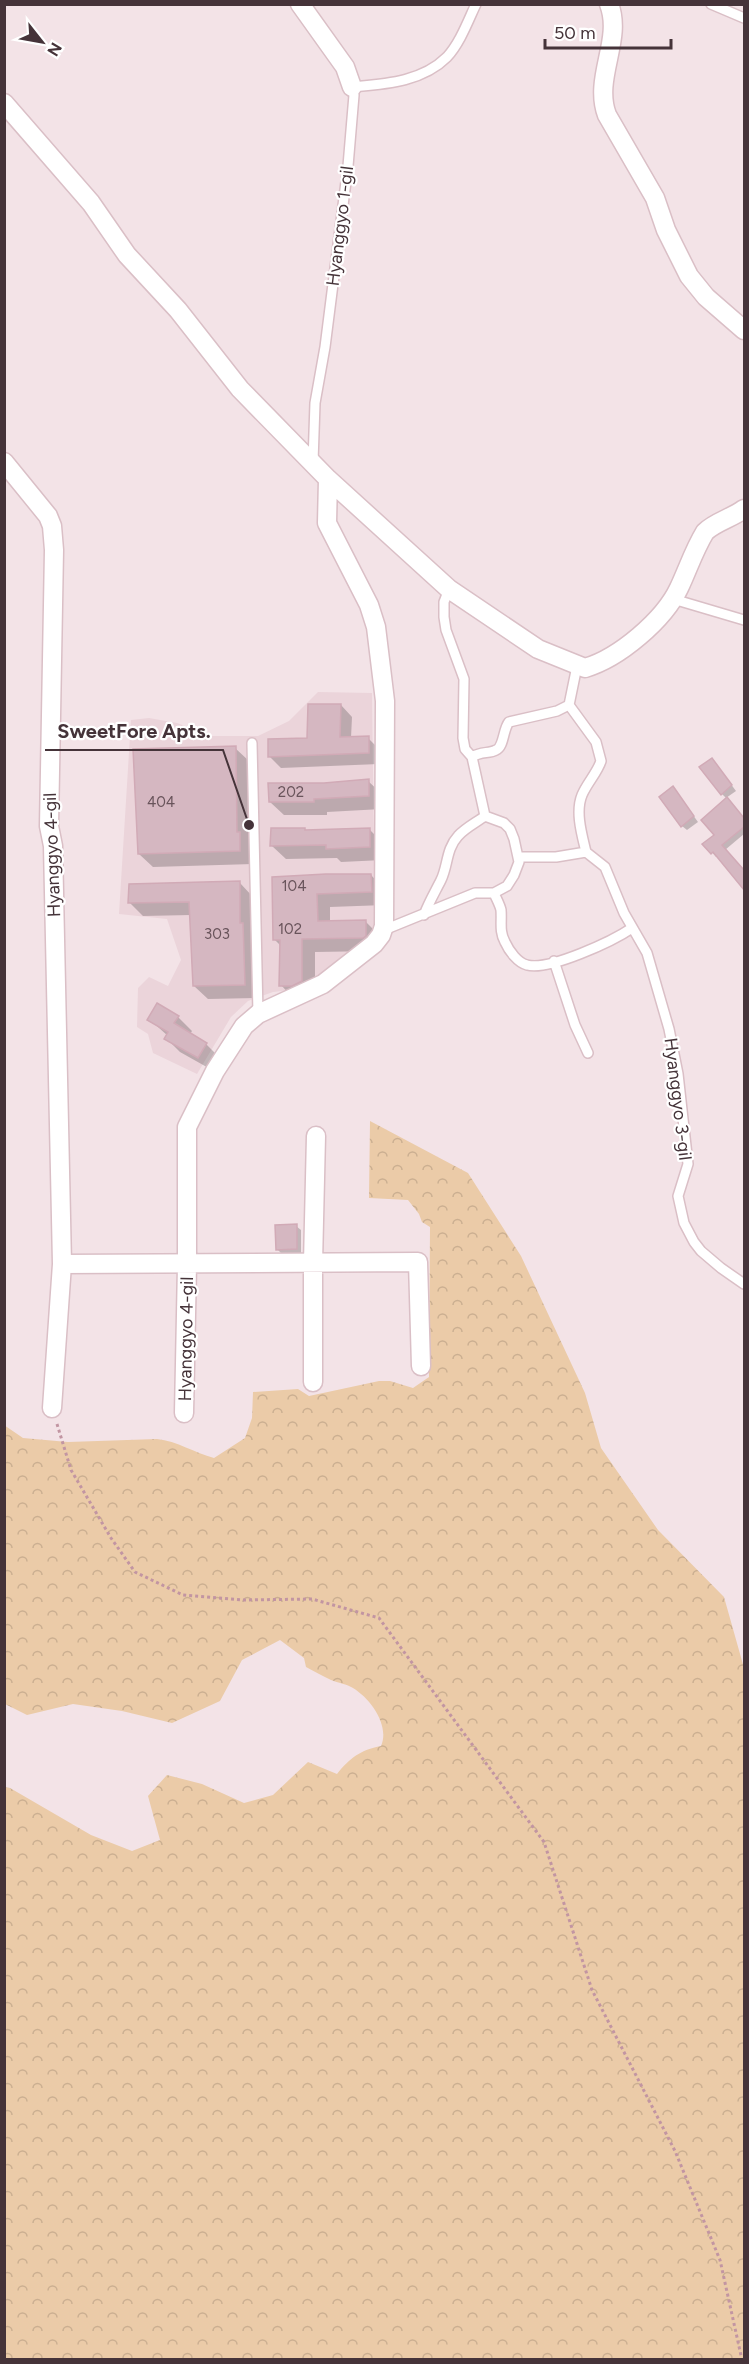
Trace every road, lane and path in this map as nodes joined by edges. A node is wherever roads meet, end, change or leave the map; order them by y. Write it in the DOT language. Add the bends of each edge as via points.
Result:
graph roads {
  1 [pos="300,4"];
  2 [pos="476,4"];
  3 [pos="609,4"];
  4 [pos="711,4"];
  5 [pos="744,18"];
  6 [pos="352,87"];
  7 [pos="4,103"];
  8 [pos="744,330"];
  9 [pos="4,462"];
  10 [pos="313,462"];
  11 [pos="328,479"];
  12 [pos="744,509"];
  13 [pos="449,589"];
  14 [pos="673,599"];
  15 [pos="744,620"];
  16 [pos="577,666"];
  17 [pos="569,705"];
  18 [pos="252,742"];
  19 [pos="472,757"];
  20 [pos="485,816"];
  21 [pos="586,852"];
  22 [pos="518,857"];
  23 [pos="494,893"];
  24 [pos="424,915"];
  25 [pos="632,928"];
  26 [pos="383,930"];
  27 [pos="554,961"];
  28 [pos="258,1014"];
  29 [pos="588,1053"];
  30 [pos="316,1136"];
  31 [pos="313,1263"];
  32 [pos="62,1264"];
  33 [pos="188,1265"];
  34 [pos="744,1284"];
  35 [pos="421,1366"];
  36 [pos="313,1382"];
  37 [pos="52,1408"];
  38 [pos="184,1413"];
  39 [pos="742,2360"];
  1 -- 6 [label="street, Hyanggyo 1-gil" via="345,67"];
  2 -- 6 [label="lane" via="447,57 430,69 390,84"];
  3 -- 8 [label="street" via="612,33 602,103 655,198 689,276 706,297"];
  4 -- 5 [label="lane"];
  6 -- 10 [label="lane, Hyanggyo 1-gil" via="348,166 315,403"];
  7 -- 10 [label="street" via="91,203 127,255 178,310 240,389"];
  9 -- 32 [label="street, Hyanggyo 4-gil" via="48,516 53,535 48,826 53,846"];
  10 -- 11 [label="street"];
  11 -- 13 [label="street"];
  11 -- 26 [label="street" via="327,523 369,605 376,627 385,701"];
  12 -- 14 [label="street" via="705,532"];
  13 -- 16 [label="street" via="538,649"];
  13 -- 19 [label="lane" via="444,617 464,679 463,738"];
  14 -- 15 [label="lane"];
  14 -- 16 [label="street" via="663,613 614,655 585,668"];
  16 -- 17 [label="lane"];
  17 -- 19 [label="lane" via="509,722 496,751 479,752"];
  17 -- 21 [label="lane" via="600,751 601,761 580,807"];
  18 -- 28 [label="lane"];
  19 -- 20 [label="lane"];
  20 -- 22 [label="lane" via="510,829"];
  20 -- 24 [label="lane" via="459,833 454,841"];
  21 -- 22 [label="lane"];
  21 -- 25 [label="lane, Hyanggyo 3-gil" via="605,867"];
  22 -- 23 [label="lane" via="507,886"];
  23 -- 24 [label="lane" via="476,893"];
  23 -- 27 [label="lane" via="501,910 501,933 520,963 529,966"];
  24 -- 26 [label="lane"];
  25 -- 27 [label="lane" via="596,947"];
  25 -- 34 [label="lane, Hyanggyo 3-gil" via="647,954 678,1074 688,1164 678,1196 684,1223 701,1251"];
  26 -- 28 [label="street, Hyanggyo 4-gil" via="374,944 323,984"];
  27 -- 29 [label="lane"];
  28 -- 33 [label="street, Hyanggyo 4-gil" via="244,1026 215,1071 187,1127"];
  30 -- 31 [label="street"];
  31 -- 33 [label="street, Hyanggyo 4-gil"];
  31 -- 35 [label="street, Hyanggyo 4-gil" via="418,1262"];
  31 -- 36 [label="street"];
  32 -- 33 [label="street, Hyanggyo 4-gil"];
  32 -- 37 [label="street, Hyanggyo 4-gil"];
  33 -- 38 [label="street, Hyanggyo 4-gil"];
  37 -- 39 [label="path" via="72,1470 135,1572 183,1595 243,1600 312,1599 379,1618 537,1832 544,1842 592,1990 675,2151 720,2259"];
}
